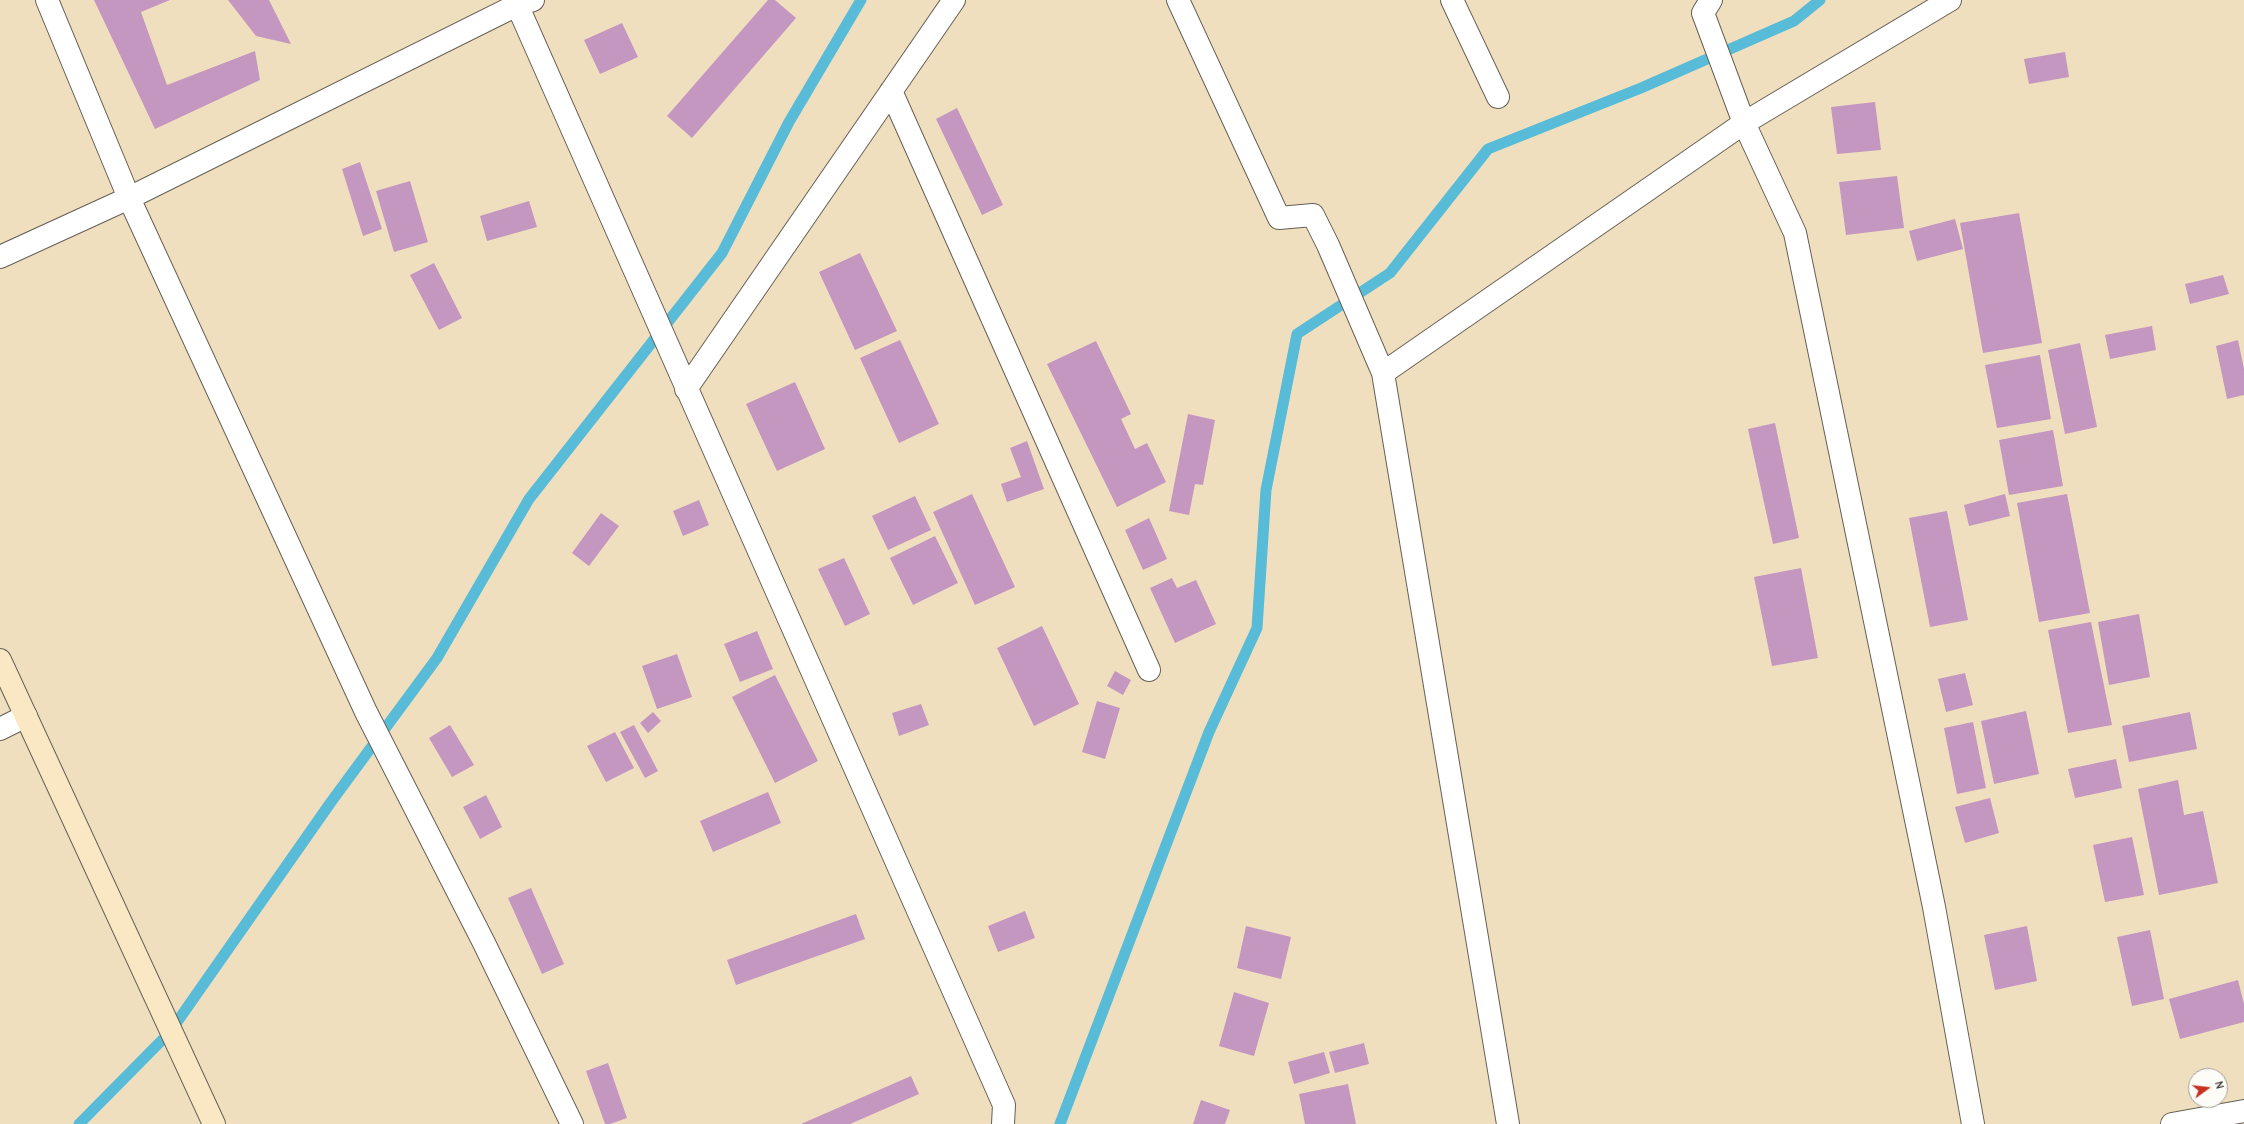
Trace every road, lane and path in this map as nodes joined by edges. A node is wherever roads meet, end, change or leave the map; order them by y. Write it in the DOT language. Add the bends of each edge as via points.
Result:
graph roads {
  1 [pos="47,0"];
  2 [pos="954,0"];
  3 [pos="1178,0"];
  4 [pos="1452,0"];
  5 [pos="1950,0"];
  6 [pos="522,2"];
  7 [pos="1707,7"];
  8 [pos="891,91"];
  9 [pos="1498,97"];
  10 [pos="1744,124"];
  11 [pos="129,198"];
  12 [pos="0,257"];
  13 [pos="1383,373"];
  14 [pos="686,389"];
  15 [pos="0,660"];
  16 [pos="1149,670"];
  17 [pos="26,716"];
  18 [pos="0,729"];
  19 [pos="2244,1111"];
  20 [pos="214,1124"];
  21 [pos="572,1124"];
  22 [pos="1004,1124"];
  23 [pos="1508,1124"];
  24 [pos="1973,1124"];
  25 [pos="2172,1124"];
  1 -- 11 [label="street"];
  2 -- 8 [label="street"];
  3 -- 13 [label="street" via="1279,218 1313,216"];
  4 -- 9 [label="street"];
  5 -- 10 [label="street"];
  6 -- 11 [label="street"];
  6 -- 14 [label="street"];
  7 -- 10 [label="street" via="1728,81"];
  8 -- 14 [label="street"];
  8 -- 16 [label="street"];
  10 -- 13 [label="street"];
  10 -- 24 [label="street" via="1795,232 1934,907"];
  11 -- 12 [label="street"];
  11 -- 21 [label="street" via="366,712 484,943"];
  13 -- 23 [label="street"];
  14 -- 22 [label="street" via="1004,1105"];
  15 -- 17 [label="street"];
  17 -- 18 [label="street"];
  17 -- 20 [label="street"];
  19 -- 25 [label="street"];
}
